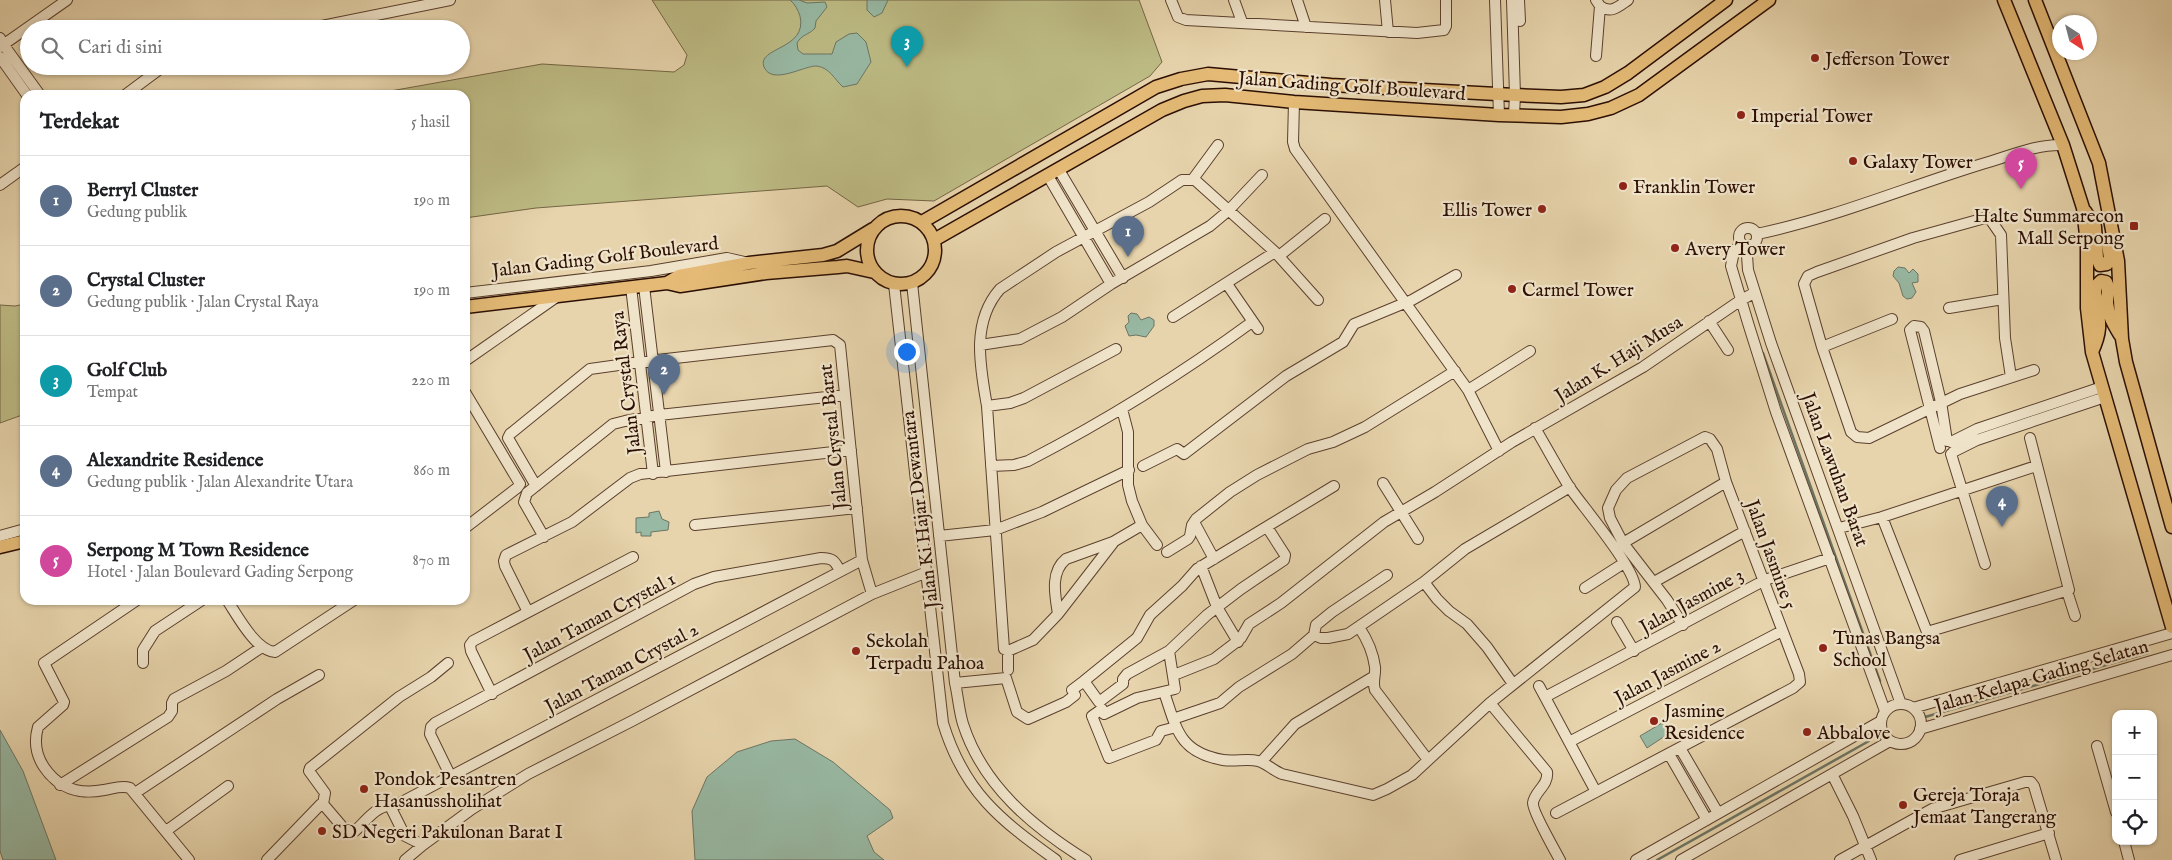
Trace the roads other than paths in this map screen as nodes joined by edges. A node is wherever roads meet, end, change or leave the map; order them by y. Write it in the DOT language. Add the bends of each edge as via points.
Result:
graph roads {
  1 [pos="67,0"];
  2 [pos="1171,0"];
  3 [pos="1234,0"];
  4 [pos="1298,0"];
  5 [pos="1385,0"];
  6 [pos="1446,0"];
  7 [pos="1495,0"];
  8 [pos="1512,0"];
  9 [pos="1519,0"];
  10 [pos="1628,0"];
  11 [pos="1726,0"];
  12 [pos="1769,0"];
  13 [pos="2004,0"];
  14 [pos="2035,0"];
  15 [pos="444,1"];
  16 [pos="1598,3"];
  17 [pos="36,20"];
  18 [pos="350,20"];
  19 [pos="1242,22"];
  20 [pos="1306,26"];
  21 [pos="20,31"];
  22 [pos="1388,32"];
  23 [pos="1,43"];
  24 [pos="1596,56"];
  25 [pos="1521,57"];
  26 [pos="0,58"];
  27 [pos="20,68"];
  28 [pos="25,75"];
  29 [pos="152,75"];
  30 [pos="23,90"];
  31 [pos="36,90"];
  32 [pos="132,90"];
  33 [pos="1498,94"];
  34 [pos="1515,95"];
  35 [pos="1294,102"];
  36 [pos="1499,115"];
  37 [pos="1514,115"];
  38 [pos="2060,139"];
  39 [pos="1218,145"];
  40 [pos="20,171"];
  41 [pos="1053,173"];
  42 [pos="1262,175"];
  43 [pos="1193,179"];
  44 [pos="0,185"];
  45 [pos="2107,198"];
  46 [pos="2083,208"];
  47 [pos="1228,211"];
  48 [pos="1325,218"];
  49 [pos="922,222"];
  50 [pos="873,229"];
  51 [pos="1095,231"];
  52 [pos="1757,234"];
  53 [pos="1084,237"];
  54 [pos="934,240"];
  55 [pos="1746,244"];
  56 [pos="1277,254"];
  57 [pos="749,263"];
  58 [pos="874,272"];
  59 [pos="766,273"];
  60 [pos="1456,275"];
  61 [pos="1123,278"];
  62 [pos="912,282"];
  63 [pos="667,283"];
  64 [pos="894,284"];
  65 [pos="1112,284"];
  66 [pos="1227,284"];
  67 [pos="637,286"];
  68 [pos="470,291"];
  69 [pos="1754,293"];
  70 [pos="559,296"];
  71 [pos="2003,299"];
  72 [pos="1318,300"];
  73 [pos="1741,300"];
  74 [pos="1405,302"];
  75 [pos="470,305"];
  76 [pos="1949,308"];
  77 [pos="1173,317"];
  78 [pos="1892,319"];
  79 [pos="1709,321"];
  80 [pos="2122,339"];
  81 [pos="1770,343"];
  82 [pos="980,345"];
  83 [pos="1755,346"];
  84 [pos="1822,347"];
  85 [pos="1116,348"];
  86 [pos="1728,350"];
  87 [pos="1530,351"];
  88 [pos="2092,352"];
  89 [pos="470,358"];
  90 [pos="653,360"];
  91 [pos="640,362"];
  92 [pos="2034,370"];
  93 [pos="1454,372"];
  94 [pos="2011,377"];
  95 [pos="1468,390"];
  96 [pos="2104,392"];
  97 [pos="845,394"];
  98 [pos="470,400"];
  99 [pos="1941,402"];
  100 [pos="987,406"];
  101 [pos="1930,408"];
  102 [pos="1122,409"];
  103 [pos="659,416"];
  104 [pos="647,417"];
  105 [pos="1535,428"];
  106 [pos="2030,438"];
  107 [pos="1948,448"];
  108 [pos="851,450"];
  109 [pos="1498,451"];
  110 [pos="991,466"];
  111 [pos="1143,466"];
  112 [pos="2036,466"];
  113 [pos="1129,470"];
  114 [pos="666,472"];
  115 [pos="653,474"];
  116 [pos="1726,482"];
  117 [pos="1383,483"];
  118 [pos="536,486"];
  119 [pos="1334,486"];
  120 [pos="1570,487"];
  121 [pos="1961,491"];
  122 [pos="857,508"];
  123 [pos="1400,512"];
  124 [pos="1882,517"];
  125 [pos="1194,522"];
  126 [pos="470,524"];
  127 [pos="694,525"];
  128 [pos="1142,526"];
  129 [pos="2172,527"];
  130 [pos="1267,528"];
  131 [pos="1839,528"];
  132 [pos="995,530"];
  133 [pos="20,531"];
  134 [pos="1745,531"];
  135 [pos="0,536"];
  136 [pos="939,536"];
  137 [pos="544,537"];
  138 [pos="1418,539"];
  139 [pos="20,542"];
  140 [pos="1113,542"];
  141 [pos="1623,543"];
  142 [pos="1157,545"];
  143 [pos="0,548"];
  144 [pos="1167,552"];
  145 [pos="633,557"];
  146 [pos="1830,558"];
  147 [pos="1214,559"];
  148 [pos="862,560"];
  149 [pos="1624,563"];
  150 [pos="1985,564"];
  151 [pos="1201,566"];
  152 [pos="840,571"];
  153 [pos="927,572"];
  154 [pos="1388,575"];
  155 [pos="1765,580"];
  156 [pos="1424,582"];
  157 [pos="1654,582"];
  158 [pos="1585,588"];
  159 [pos="2068,591"];
  160 [pos="872,594"];
  161 [pos="130,605"];
  162 [pos="194,605"];
  163 [pos="230,605"];
  164 [pos="347,605"];
  165 [pos="1217,607"];
  166 [pos="528,612"];
  167 [pos="1058,614"];
  168 [pos="2075,616"];
  169 [pos="1617,622"];
  170 [pos="1683,625"];
  171 [pos="1359,627"];
  172 [pos="2172,627"];
  173 [pos="1782,631"];
  174 [pos="2172,633"];
  175 [pos="1314,635"];
  176 [pos="1238,642"];
  177 [pos="262,647"];
  178 [pos="1008,651"];
  179 [pos="1169,651"];
  180 [pos="1634,651"];
  181 [pos="2172,654"];
  182 [pos="448,662"];
  183 [pos="143,663"];
  184 [pos="1008,670"];
  185 [pos="318,675"];
  186 [pos="1174,675"];
  187 [pos="1373,677"];
  188 [pos="1084,681"];
  189 [pos="955,683"];
  190 [pos="1513,684"];
  191 [pos="1539,686"];
  192 [pos="1164,692"];
  193 [pos="492,694"];
  194 [pos="1545,698"];
  195 [pos="1490,703"];
  196 [pos="1901,704"];
  197 [pos="1101,706"];
  198 [pos="1913,708"];
  199 [pos="1883,716"];
  200 [pos="1175,723"];
  201 [pos="1920,729"];
  202 [pos="1890,741"];
  203 [pos="1569,742"];
  204 [pos="2097,746"];
  205 [pos="1680,748"];
  206 [pos="1669,754"];
  207 [pos="1428,760"];
  208 [pos="1261,762"];
  209 [pos="1832,774"];
  210 [pos="451,777"];
  211 [pos="60,785"];
  212 [pos="228,786"];
  213 [pos="1596,792"];
  214 [pos="135,793"];
  215 [pos="2113,800"];
  216 [pos="323,804"];
  217 [pos="398,804"];
  218 [pos="1556,813"];
  219 [pos="1718,813"];
  220 [pos="1707,820"];
  221 [pos="166,831"];
  222 [pos="2049,833"];
  223 [pos="423,845"];
  224 [pos="1866,845"];
  225 [pos="2125,845"];
  226 [pos="189,860"];
  227 [pos="267,860"];
  228 [pos="405,860"];
  229 [pos="1056,860"];
  230 [pos="1086,860"];
  231 [pos="1560,860"];
  232 [pos="1636,860"];
  233 [pos="1681,860"];
  234 [pos="1840,860"];
  235 [pos="1871,860"];
  236 [pos="1960,860"];
  237 [pos="2056,860"];
  238 [pos="2129,860"];
  1 -- 17 [label="street"];
  2 -- 19 [label="street" via="1181,19"];
  3 -- 19 [label="street"];
  4 -- 20 [label="street"];
  5 -- 22 [label="street"];
  6 -- 22 [label="street" via="1446,26 1442,32"];
  7 -- 33 [label="street"];
  8 -- 34 [label="street"];
  9 -- 25 [label="street"];
  10 -- 16 [label="street" via="1612,10"];
  11 -- 34 [label="main road, Jalan Gading Golf Boulevard" via="1628,73 1605,86 1584,95"];
  12 -- 37 [label="main road, Jalan Gading Golf Boulevard" via="1639,95 1611,108 1562,116"];
  13 -- 38 [label="main road"];
  14 -- 45 [label="main road" via="2099,163"];
  15 -- 18 [label="street"];
  16 -- 24 [label="street"];
  19 -- 20 [label="street"];
  20 -- 22 [label="street"];
  21 -- 23 [label="street"];
  23 -- 27 [label="street"];
  26 -- 30 [label="street"];
  28 -- 31 [label="street"];
  29 -- 32 [label="street"];
  33 -- 34 [label="main road, Jalan Gading Golf Boulevard"];
  33 -- 36 [label="street"];
  33 -- 49 [label="main road, Jalan Gading Golf Boulevard" via="1331,85 1208,74 1181,78 1156,87"];
  34 -- 37 [label="street"];
  35 -- 36 [label="main road, Jalan Gading Golf Boulevard"];
  35 -- 41 [label="main road, Jalan Gading Golf Boulevard" via="1224,95 1184,101 1162,110"];
  35 -- 74 [label="street" via="1292,132 1295,149"];
  36 -- 37 [label="main road, Jalan Gading Golf Boulevard"];
  38 -- 46 [label="main road"];
  38 -- 52 [label="street" via="1834,214"];
  39 -- 43 [label="street"];
  40 -- 44 [label="street"];
  41 -- 51 [label="street"];
  41 -- 53 [label="street"];
  41 -- 54 [label="main road, Jalan Gading Golf Boulevard"];
  42 -- 47 [label="street"];
  43 -- 47 [label="street"];
  43 -- 51 [label="street" via="1182,180 1150,202"];
  45 -- 46 [label="main road" via="2103,215 2110,258 2104,266 2098,262 2095,227"];
  45 -- 80 [label="main road" via="2118,261"];
  46 -- 88 [label="main road" via="2087,244 2086,308"];
  47 -- 56 [label="street"];
  47 -- 61 [label="street" via="1210,226"];
  48 -- 56 [label="street"];
  49 -- 50 [label="main road" via="902,215 891,217"];
  49 -- 54 [label="main road"];
  50 -- 57 [label="main road, Jalan Gading Golf Boulevard" via="837,251 823,255"];
  50 -- 58 [label="main road" via="866,251"];
  51 -- 53 [label="street"];
  51 -- 61 [label="street"];
  52 -- 55 [label="street" via="1756,241"];
  52 -- 55 [label="street" via="1753,229 1743,230 1740,236"];
  53 -- 65 [label="street"];
  53 -- 82 [label="street" via="1000,289 985,310"];
  54 -- 62 [label="main road" via="931,265 921,278"];
  55 -- 69 [label="street, Jalan Lawuhan Barat"];
  55 -- 73 [label="street" via="1734,252 1731,266"];
  56 -- 66 [label="street"];
  56 -- 72 [label="street"];
  57 -- 59 [label="street"];
  57 -- 63 [label="main road, Jalan Gading Golf Boulevard" via="679,276"];
  57 -- 68 [label="street, Jalan Gading Golf Boulevard" via="727,258 651,271"];
  58 -- 59 [label="main road, Jalan Gading Golf Boulevard" via="847,266"];
  58 -- 64 [label="main road"];
  59 -- 63 [label="main road, Jalan Gading Golf Boulevard" via="680,286"];
  60 -- 74 [label="street"];
  61 -- 65 [label="street"];
  62 -- 64 [label="main road"];
  62 -- 136 [label="street, Jalan Ki Hajar Dewantara"];
  63 -- 67 [label="main road, Jalan Gading Golf Boulevard"];
  64 -- 153 [label="street, Jalan Ki Hajar Dewantara"];
  65 -- 82 [label="street" via="1026,336 1012,342"];
  66 -- 77 [label="street"];
  66 -- 102 [label="street" via="1255,326"];
  67 -- 70 [label="main road, Jalan Gading Golf Boulevard"];
  67 -- 90 [label="street, Jalan Crystal Raya"];
  67 -- 91 [label="street, Jalan Crystal Raya"];
  69 -- 73 [label="street, Jalan K. Haji Musa"];
  69 -- 81 [label="street, Jalan Lawuhan Barat"];
  70 -- 75 [label="main road, Jalan Gading Golf Boulevard"];
  70 -- 89 [label="street"];
  71 -- 76 [label="street"];
  71 -- 84 [label="street" via="2001,235 1997,228 1990,219 1984,218 1956,225 1808,276 1804,284"];
  71 -- 94 [label="street"];
  73 -- 79 [label="street, Jalan K. Haji Musa"];
  73 -- 83 [label="street"];
  74 -- 93 [label="street"];
  74 -- 111 [label="street" via="1354,324 1343,342 1286,376 1184,454 1177,449"];
  78 -- 84 [label="street"];
  79 -- 86 [label="street"];
  79 -- 105 [label="street, Jalan K. Haji Musa" via="1643,367"];
  80 -- 88 [label="main road" via="2109,316 2108,286 2101,281 2095,292 2100,336"];
  80 -- 129 [label="main road"];
  81 -- 83 [label="street"];
  81 -- 131 [label="street, Jalan Lawuhan Barat"];
  82 -- 100 [label="street"];
  83 -- 146 [label="street"];
  84 -- 101 [label="street" via="1854,436 1869,438"];
  85 -- 100 [label="street" via="1024,398"];
  87 -- 95 [label="street"];
  88 -- 96 [label="main road"];
  90 -- 91 [label="street, Jalan Crystal Barat"];
  90 -- 97 [label="street, Jalan Crystal Barat" via="833,340 840,345"];
  90 -- 103 [label="street, Jalan Crystal Raya"];
  91 -- 104 [label="street, Jalan Crystal Raya"];
  91 -- 118 [label="street, Jalan Crystal Barat" via="590,370 510,434 509,442"];
  92 -- 94 [label="street"];
  93 -- 95 [label="street"];
  93 -- 125 [label="street" via="1365,427 1308,449 1257,475 1230,492"];
  94 -- 99 [label="street"];
  95 -- 109 [label="street"];
  96 -- 107 [label="street"];
  96 -- 172 [label="main road"];
  97 -- 103 [label="street"];
  97 -- 108 [label="street, Jalan Crystal Barat"];
  98 -- 126 [label="street" via="520,484"];
  99 -- 101 [label="street"];
  99 -- 101 [label="street" via="1924,331 1914,326 1909,334"];
  99 -- 107 [label="street"];
  100 -- 110 [label="street"];
  101 -- 107 [label="street"];
  102 -- 110 [label="street" via="1028,460"];
  102 -- 113 [label="street" via="1128,432"];
  103 -- 104 [label="street"];
  103 -- 114 [label="street, Jalan Crystal Raya"];
  104 -- 115 [label="street, Jalan Crystal Raya"];
  104 -- 118 [label="street" via="613,424"];
  105 -- 109 [label="street, Jalan K. Haji Musa"];
  105 -- 120 [label="street"];
  106 -- 112 [label="street"];
  107 -- 121 [label="street"];
  108 -- 114 [label="street"];
  108 -- 122 [label="street, Jalan Crystal Barat"];
  109 -- 123 [label="street, Jalan K. Haji Musa"];
  110 -- 132 [label="street"];
  112 -- 121 [label="street"];
  112 -- 159 [label="street" via="2070,588"];
  113 -- 128 [label="street" via="1128,485"];
  113 -- 132 [label="street" via="1042,512"];
  114 -- 115 [label="street"];
  115 -- 137 [label="street" via="640,474 621,483 578,518"];
  116 -- 134 [label="street, Jalan Jasmine 5"];
  116 -- 141 [label="street"];
  116 -- 141 [label="street, Jalan Jasmine 5" via="1717,448 1705,437 1627,478 1616,490 1608,508"];
  117 -- 123 [label="street"];
  118 -- 137 [label="street" via="526,493 524,502"];
  119 -- 130 [label="street"];
  120 -- 149 [label="street"];
  120 -- 156 [label="street" via="1465,549"];
  121 -- 124 [label="street"];
  121 -- 150 [label="street"];
  122 -- 127 [label="street"];
  122 -- 148 [label="street, Jalan Crystal Barat"];
  123 -- 138 [label="street"];
  123 -- 176 [label="street, Jalan K. Haji Musa" via="1249,624"];
  124 -- 131 [label="street"];
  124 -- 159 [label="street" via="1927,632"];
  125 -- 144 [label="street" via="1190,536"];
  125 -- 147 [label="street"];
  128 -- 140 [label="street"];
  128 -- 142 [label="street"];
  130 -- 147 [label="street"];
  130 -- 165 [label="street" via="1285,555 1284,560"];
  131 -- 196 [label="street, Jalan Lawuhan Barat"];
  132 -- 136 [label="street"];
  132 -- 178 [label="street" via="1003,648"];
  133 -- 135 [label="street"];
  134 -- 155 [label="street, Jalan Jasmine 5"];
  134 -- 157 [label="street"];
  136 -- 189 [label="street, Jalan Ki Hajar Dewantara"];
  137 -- 166 [label="street" via="509,554 504,561"];
  139 -- 143 [label="main road"];
  140 -- 167 [label="street"];
  140 -- 167 [label="street" via="1060,564 1055,578"];
  141 -- 157 [label="street"];
  145 -- 166 [label="street"];
  146 -- 155 [label="street, Jalan Jasmine 3"];
  146 -- 199 [label="street"];
  147 -- 151 [label="street"];
  148 -- 152 [label="street, Jalan Taman Crystal 2"];
  148 -- 160 [label="street, Jalan Crystal Barat"];
  149 -- 158 [label="street"];
  149 -- 190 [label="street" via="1634,580 1634,589"];
  151 -- 165 [label="street"];
  151 -- 188 [label="street" via="1150,615 1137,638"];
  152 -- 193 [label="street, Jalan Taman Crystal 1" via="836,562 821,558 714,577 694,584"];
  152 -- 210 [label="street, Jalan Taman Crystal 2"];
  153 -- 160 [label="street"];
  153 -- 229 [label="street, Jalan Ki Hajar Dewantara" via="940,703 952,750 978,793 1007,823"];
  154 -- 175 [label="street" via="1326,616 1316,625"];
  155 -- 170 [label="street, Jalan Jasmine 3"];
  155 -- 173 [label="street, Jalan Jasmine 5"];
  156 -- 171 [label="street"];
  156 -- 190 [label="street" via="1449,611 1467,624"];
  157 -- 170 [label="street"];
  159 -- 168 [label="street"];
  160 -- 223 [label="street" via="528,774"];
  161 -- 211 [label="street" via="44,664 64,705 38,727 37,754 50,776"];
  162 -- 183 [label="street" via="155,631 142,650"];
  163 -- 177 [label="street"];
  164 -- 177 [label="street" via="279,651 271,652"];
  165 -- 176 [label="street"];
  165 -- 179 [label="street"];
  166 -- 193 [label="street" via="473,641 470,646"];
  167 -- 178 [label="street" via="1033,640"];
  169 -- 180 [label="street, Jalan Jasmine 3"];
  170 -- 180 [label="street, Jalan Jasmine 3"];
  171 -- 175 [label="street" via="1334,638"];
  171 -- 187 [label="street" via="1370,643 1375,669"];
  173 -- 203 [label="street, Jalan Jasmine 2"];
  173 -- 205 [label="street, Jalan Jasmine 5" via="1800,682"];
  174 -- 198 [label="street, Jalan Kelapa Gading Selatan"];
  175 -- 200 [label="street" via="1220,703"];
  176 -- 186 [label="street, Jalan K. Haji Musa" via="1214,659"];
  177 -- 211 [label="street" via="174,699 168,717"];
  178 -- 184 [label="street"];
  179 -- 186 [label="street"];
  179 -- 197 [label="street" via="1127,674 1123,684"];
  180 -- 194 [label="street, Jalan Jasmine 3"];
  181 -- 201 [label="street, Jalan Kelapa Gading Selatan"];
  182 -- 216 [label="street" via="431,678 399,696 310,768 325,793"];
  185 -- 214 [label="street"];
  186 -- 192 [label="street" via="1176,688"];
  187 -- 207 [label="street" via="1375,690"];
  187 -- 208 [label="street" via="1308,714"];
  188 -- 189 [label="street" via="1072,690 1075,696 1028,719 1017,712 1006,678"];
  188 -- 197 [label="street"];
  189 -- 230 [label="street, Jalan Ki Hajar Dewantara" via="963,723 990,779 1037,828"];
  190 -- 195 [label="street"];
  191 -- 194 [label="street"];
  192 -- 197 [label="street" via="1137,698 1104,714"];
  192 -- 200 [label="street"];
  193 -- 210 [label="street, Jalan Taman Crystal 1" via="431,727 430,734"];
  194 -- 203 [label="street"];
  195 -- 207 [label="street"];
  195 -- 231 [label="street" via="1547,772 1548,777 1533,807"];
  196 -- 198 [label="street"];
  196 -- 199 [label="street" via="1895,704"];
  197 -- 200 [label="street" via="1092,716 1109,758 1156,740 1160,731"];
  198 -- 201 [label="street" via="1920,718"];
  199 -- 202 [label="street" via="1882,732"];
  199 -- 219 [label="street"];
  200 -- 208 [label="street" via="1185,742 1195,752 1225,761"];
  201 -- 202 [label="street" via="1908,742"];
  202 -- 209 [label="street"];
  203 -- 213 [label="street"];
  204 -- 215 [label="street"];
  205 -- 206 [label="street"];
  205 -- 219 [label="street"];
  206 -- 213 [label="street"];
  206 -- 220 [label="street"];
  207 -- 208 [label="street" via="1412,775 1373,795 1282,774"];
  209 -- 224 [label="street"];
  209 -- 233 [label="street"];
  210 -- 217 [label="street, Jalan Taman Crystal 2"];
  211 -- 214 [label="street" via="89,792 125,786"];
  212 -- 221 [label="street"];
  213 -- 218 [label="street"];
  214 -- 221 [label="street"];
  216 -- 223 [label="street" via="350,833 378,810 390,806 405,836"];
  216 -- 227 [label="street"];
  219 -- 220 [label="street"];
  220 -- 232 [label="street"];
  221 -- 226 [label="street"];
  222 -- 224 [label="street" via="2032,782 2025,782 1932,809"];
  222 -- 236 [label="street"];
  222 -- 237 [label="street"];
  223 -- 228 [label="street"];
  224 -- 234 [label="street"];
  224 -- 235 [label="street"];
  225 -- 238 [label="street"];
}
